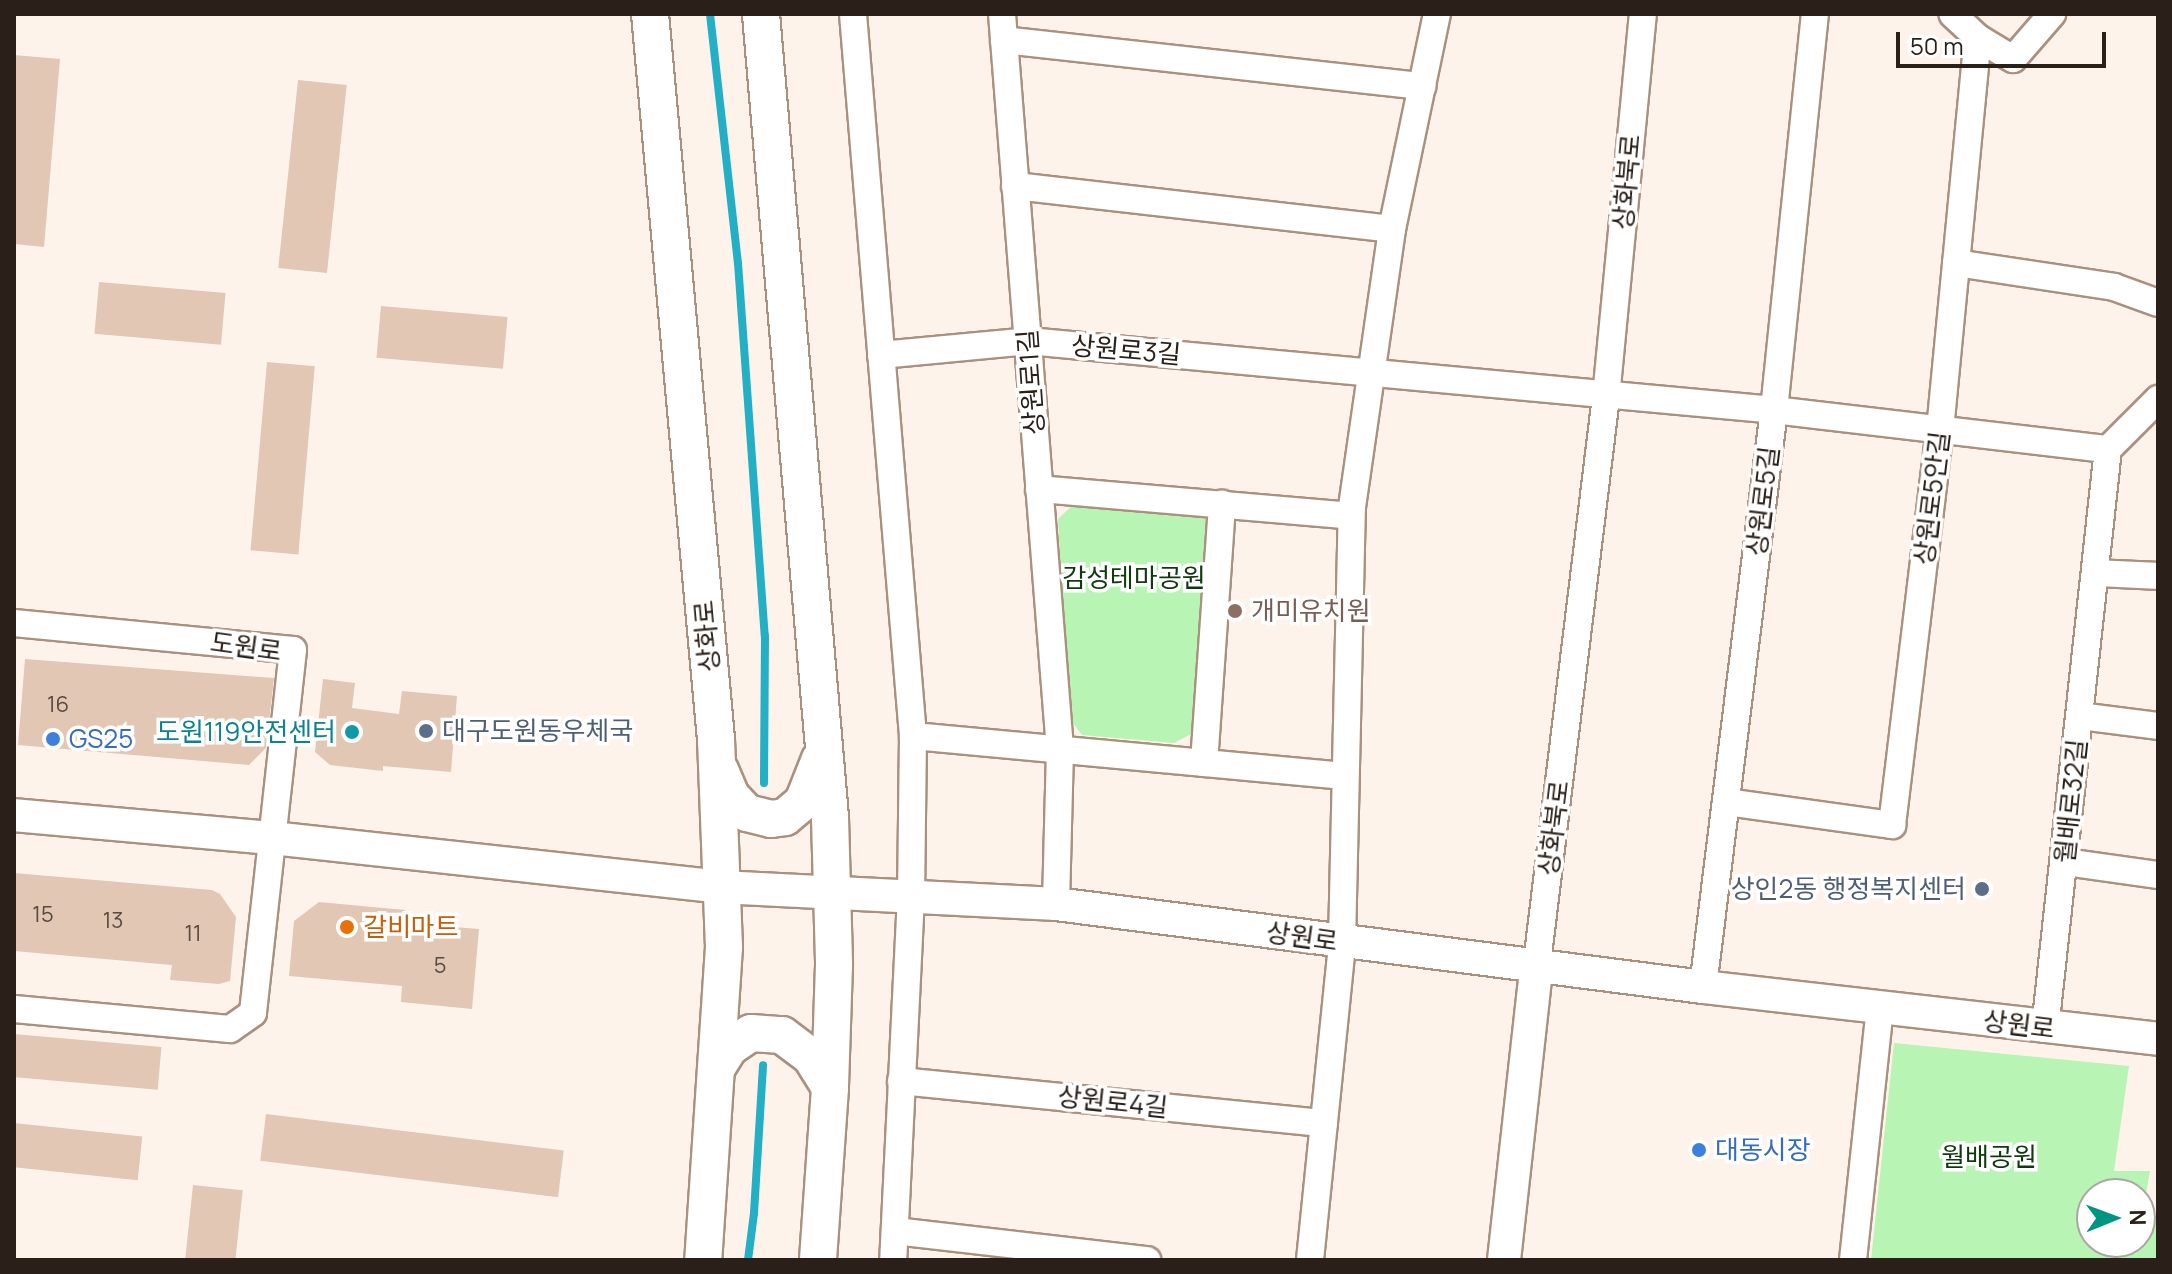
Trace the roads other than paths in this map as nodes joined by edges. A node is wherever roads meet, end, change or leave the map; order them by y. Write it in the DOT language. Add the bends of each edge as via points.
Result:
graph roads {
  1 [pos="650,14"];
  2 [pos="761,14"];
  3 [pos="853,14"];
  4 [pos="1437,14"];
  5 [pos="1643,14"];
  6 [pos="1815,14"];
  7 [pos="1952,14"];
  8 [pos="2052,14"];
  9 [pos="1003,27"];
  10 [pos="1978,38"];
  11 [pos="1422,86"];
  12 [pos="1015,186"];
  13 [pos="1392,229"];
  14 [pos="1956,263"];
  15 [pos="2158,303"];
  16 [pos="1028,341"];
  17 [pos="881,355"];
  18 [pos="1371,371"];
  19 [pos="1606,397"];
  20 [pos="2158,399"];
  21 [pos="1774,410"];
  22 [pos="1940,430"];
  23 [pos="2108,449"];
  24 [pos="1039,489"];
  25 [pos="1222,504"];
  26 [pos="1351,516"];
  27 [pos="2095,573"];
  28 [pos="2158,576"];
  29 [pos="14,623"];
  30 [pos="2080,716"];
  31 [pos="2158,726"];
  32 [pos="913,736"];
  33 [pos="824,747"];
  34 [pos="1060,750"];
  35 [pos="717,761"];
  36 [pos="1204,763"];
  37 [pos="1345,776"];
  38 [pos="1726,802"];
  39 [pos="14,815"];
  40 [pos="272,838"];
  41 [pos="2065,862"];
  42 [pos="2158,875"];
  43 [pos="721,887"];
  44 [pos="832,890"];
  45 [pos="911,896"];
  46 [pos="1056,904"];
  47 [pos="1342,943"];
  48 [pos="1537,963"];
  49 [pos="1703,987"];
  50 [pos="1880,1008"];
  51 [pos="14,1009"];
  52 [pos="2045,1029"];
  53 [pos="2158,1039"];
  54 [pos="716,1069"];
  55 [pos="901,1081"];
  56 [pos="830,1088"];
  57 [pos="1324,1123"];
  58 [pos="895,1231"];
  59 [pos="703,1260"];
  60 [pos="818,1260"];
  61 [pos="893,1260"];
  62 [pos="1147,1260"];
  63 [pos="1310,1260"];
  64 [pos="1504,1260"];
  65 [pos="1853,1260"];
  1 -- 35 [label="main road, 상화로"];
  2 -- 33 [label="main road"];
  3 -- 17 [label="street"];
  4 -- 11 [label="street"];
  5 -- 19 [label="street, 상화북로"];
  6 -- 21 [label="street, 상원로5길"];
  7 -- 10 [label="street"];
  8 -- 10 [label="street" via="2013,59"];
  9 -- 11 [label="street"];
  9 -- 12 [label="street, 상원로1길"];
  10 -- 14 [label="street, 상원로5안길"];
  11 -- 13 [label="street"];
  12 -- 13 [label="street"];
  12 -- 16 [label="street, 상원로1길"];
  13 -- 18 [label="street"];
  14 -- 15 [label="street" via="2114,287"];
  14 -- 22 [label="street, 상원로5안길"];
  16 -- 17 [label="street, 상원로3길"];
  16 -- 18 [label="street, 상원로3길"];
  16 -- 24 [label="street, 상원로1길"];
  17 -- 32 [label="street"];
  18 -- 19 [label="street"];
  18 -- 26 [label="street"];
  19 -- 21 [label="street"];
  19 -- 48 [label="street, 상화북로"];
  20 -- 23 [label="street"];
  21 -- 22 [label="street"];
  21 -- 38 [label="street, 상원로5길"];
  22 -- 23 [label="street"];
  22 -- 38 [label="street, 상원로5안길" via="1892,825"];
  23 -- 27 [label="street, 월배로32길"];
  24 -- 25 [label="street"];
  24 -- 34 [label="street, 상원로1길"];
  25 -- 26 [label="street"];
  25 -- 36 [label="street"];
  26 -- 37 [label="street"];
  27 -- 28 [label="street"];
  27 -- 30 [label="street, 월배로32길"];
  29 -- 40 [label="street, 도원로" via="293,650"];
  30 -- 31 [label="street"];
  30 -- 41 [label="street, 월배로32길"];
  32 -- 34 [label="street"];
  32 -- 45 [label="street"];
  33 -- 35 [label="main road" via="803,802 785,817 771,819 747,813 731,796"];
  33 -- 44 [label="main road"];
  34 -- 36 [label="street"];
  34 -- 46 [label="street, 상원로1길"];
  35 -- 43 [label="main road, 상화로"];
  36 -- 37 [label="street"];
  37 -- 47 [label="street"];
  38 -- 49 [label="street, 상원로5길"];
  39 -- 40 [label="street"];
  40 -- 43 [label="street"];
  40 -- 51 [label="street, 도원로" via="253,1013 230,1029"];
  41 -- 42 [label="street"];
  41 -- 52 [label="street, 월배로32길"];
  43 -- 44 [label="street, 상원로"];
  43 -- 54 [label="main road, 상화로" via="724,947"];
  44 -- 45 [label="street, 상원로"];
  44 -- 56 [label="main road"];
  45 -- 46 [label="street, 상원로"];
  45 -- 55 [label="street"];
  46 -- 47 [label="street, 상원로"];
  47 -- 48 [label="street, 상원로"];
  47 -- 57 [label="street"];
  48 -- 49 [label="street, 상원로"];
  48 -- 64 [label="street, 상화북로"];
  49 -- 50 [label="street, 상원로"];
  50 -- 52 [label="street, 상원로"];
  50 -- 65 [label="street"];
  52 -- 53 [label="street, 상원로"];
  54 -- 56 [label="main road" via="730,1047 751,1033 782,1035 811,1057"];
  54 -- 59 [label="main road, 상화로"];
  55 -- 57 [label="street, 상원로4길"];
  55 -- 58 [label="street"];
  56 -- 60 [label="main road"];
  57 -- 63 [label="street"];
  58 -- 61 [label="street"];
  58 -- 62 [label="street"];
}
